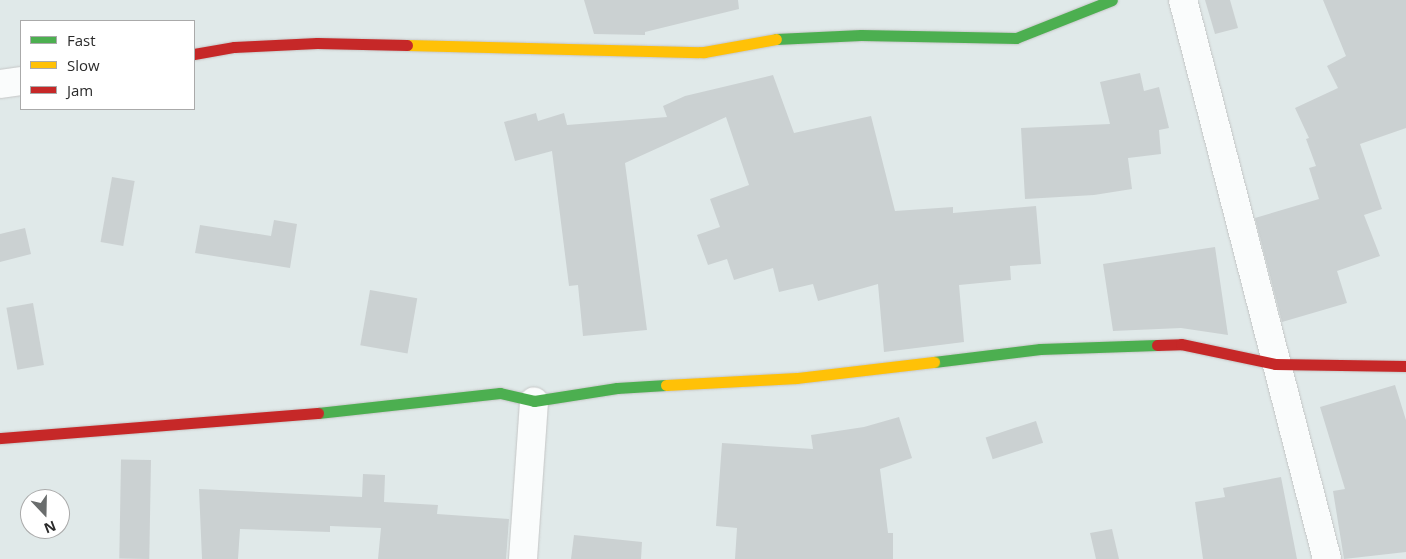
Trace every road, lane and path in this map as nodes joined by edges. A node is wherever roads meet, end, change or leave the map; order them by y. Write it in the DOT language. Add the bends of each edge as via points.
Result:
graph roads {
  1 [pos="1112,0"];
  2 [pos="1183,0"];
  3 [pos="195,54"];
  4 [pos="20,81"];
  5 [pos="0,84"];
  6 [pos="1274,364"];
  7 [pos="1406,366"];
  8 [pos="534,401"];
  9 [pos="0,438"];
  10 [pos="523,559"];
  11 [pos="1327,559"];
  1 -- 3 [label="street" via="1016,38 871,35 766,39 704,52 317,43 234,47"];
  2 -- 6 [label="street"];
  4 -- 5 [label="street"];
  6 -- 7 [label="street"];
  6 -- 8 [label="street" via="1181,344 1040,349 797,378 617,388"];
  6 -- 11 [label="street" via="1298,439"];
  8 -- 9 [label="street" via="500,393 262,419"];
  8 -- 10 [label="street"];
}
